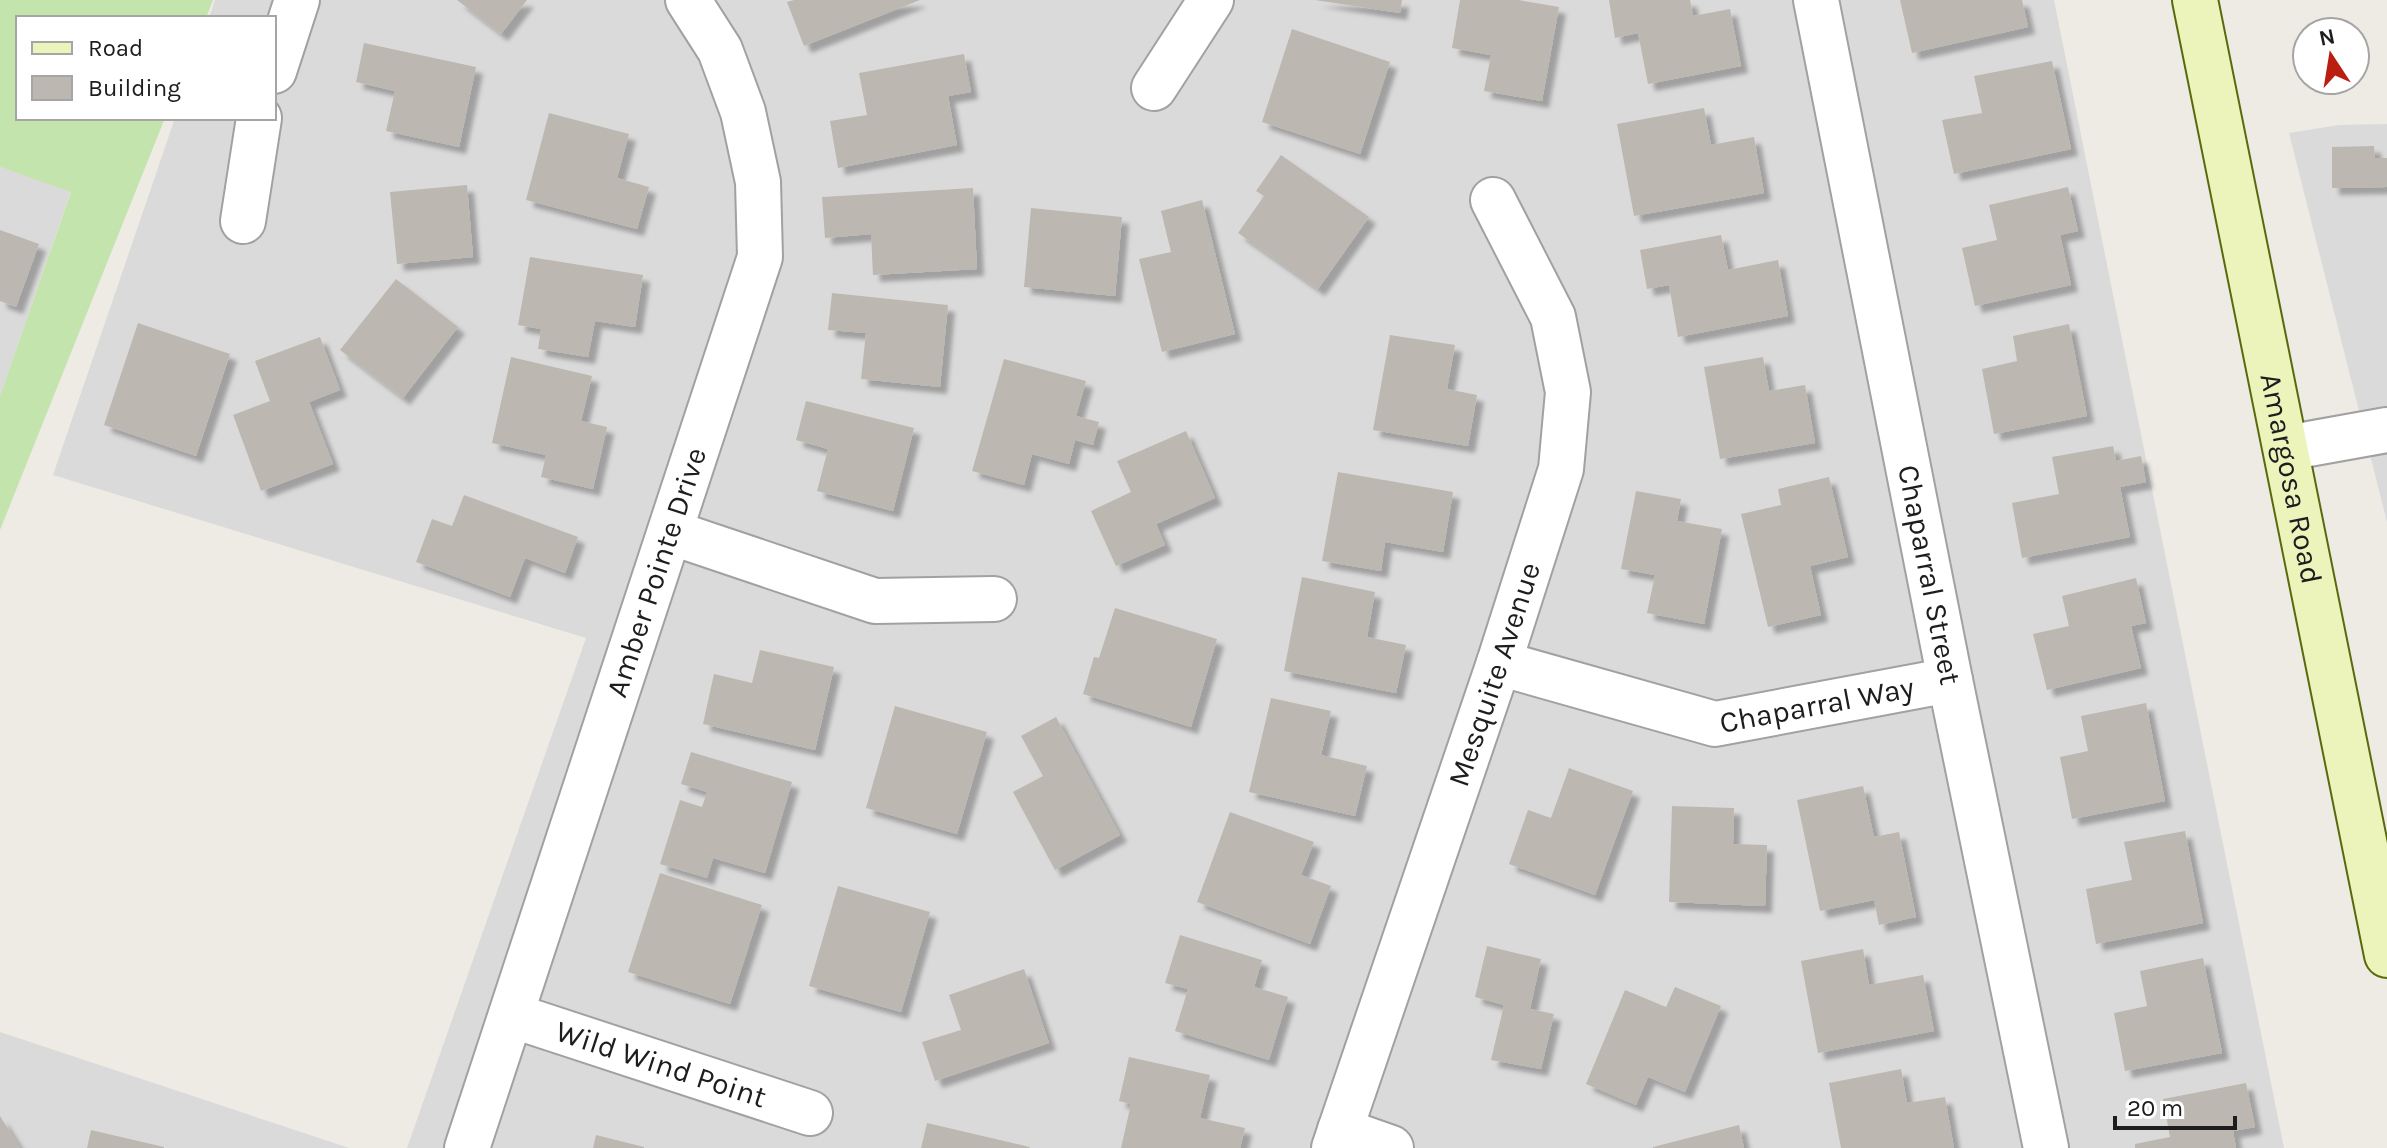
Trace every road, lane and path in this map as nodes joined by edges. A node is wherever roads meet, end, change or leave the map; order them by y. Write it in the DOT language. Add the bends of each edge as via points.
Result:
graph roads {
  1 [pos="297,0"];
  2 [pos="688,0"];
  3 [pos="1211,0"];
  4 [pos="1816,0"];
  5 [pos="2195,0"];
  6 [pos="276,65"];
  7 [pos="1154,88"];
  8 [pos="259,120"];
  9 [pos="1493,200"];
  10 [pos="243,221"];
  11 [pos="2387,430"];
  12 [pos="2286,448"];
  13 [pos="670,532"];
  14 [pos="994,599"];
  15 [pos="1499,663"];
  16 [pos="1950,680"];
  17 [pos="2387,955"];
  18 [pos="511,1015"];
  19 [pos="810,1113"];
  20 [pos="1337,1139"];
  21 [pos="467,1148"];
  22 [pos="1391,1148"];
  23 [pos="2046,1148"];
  1 -- 6 [label="street"];
  2 -- 13 [label="street, Amber Pointe Drive" via="720,50 743,112 758,182 760,257"];
  3 -- 7 [label="street"];
  4 -- 16 [label="street, Chaparral Street"];
  5 -- 12 [label="main road, Amargosa Road"];
  8 -- 10 [label="street"];
  9 -- 15 [label="street, Mesquite Avenue" via="1553,317 1568,392 1561,469"];
  11 -- 12 [label="street"];
  12 -- 17 [label="main road, Amargosa Road"];
  13 -- 14 [label="street" via="875,601"];
  13 -- 18 [label="street, Amber Pointe Drive"];
  15 -- 16 [label="street, Chaparral Way" via="1715,724"];
  15 -- 20 [label="street, Mesquite Avenue"];
  16 -- 23 [label="street, Chaparral Street"];
  18 -- 19 [label="street, Wild Wind Point"];
  18 -- 21 [label="street, Amber Pointe Drive"];
  20 -- 22 [label="street"];
}
